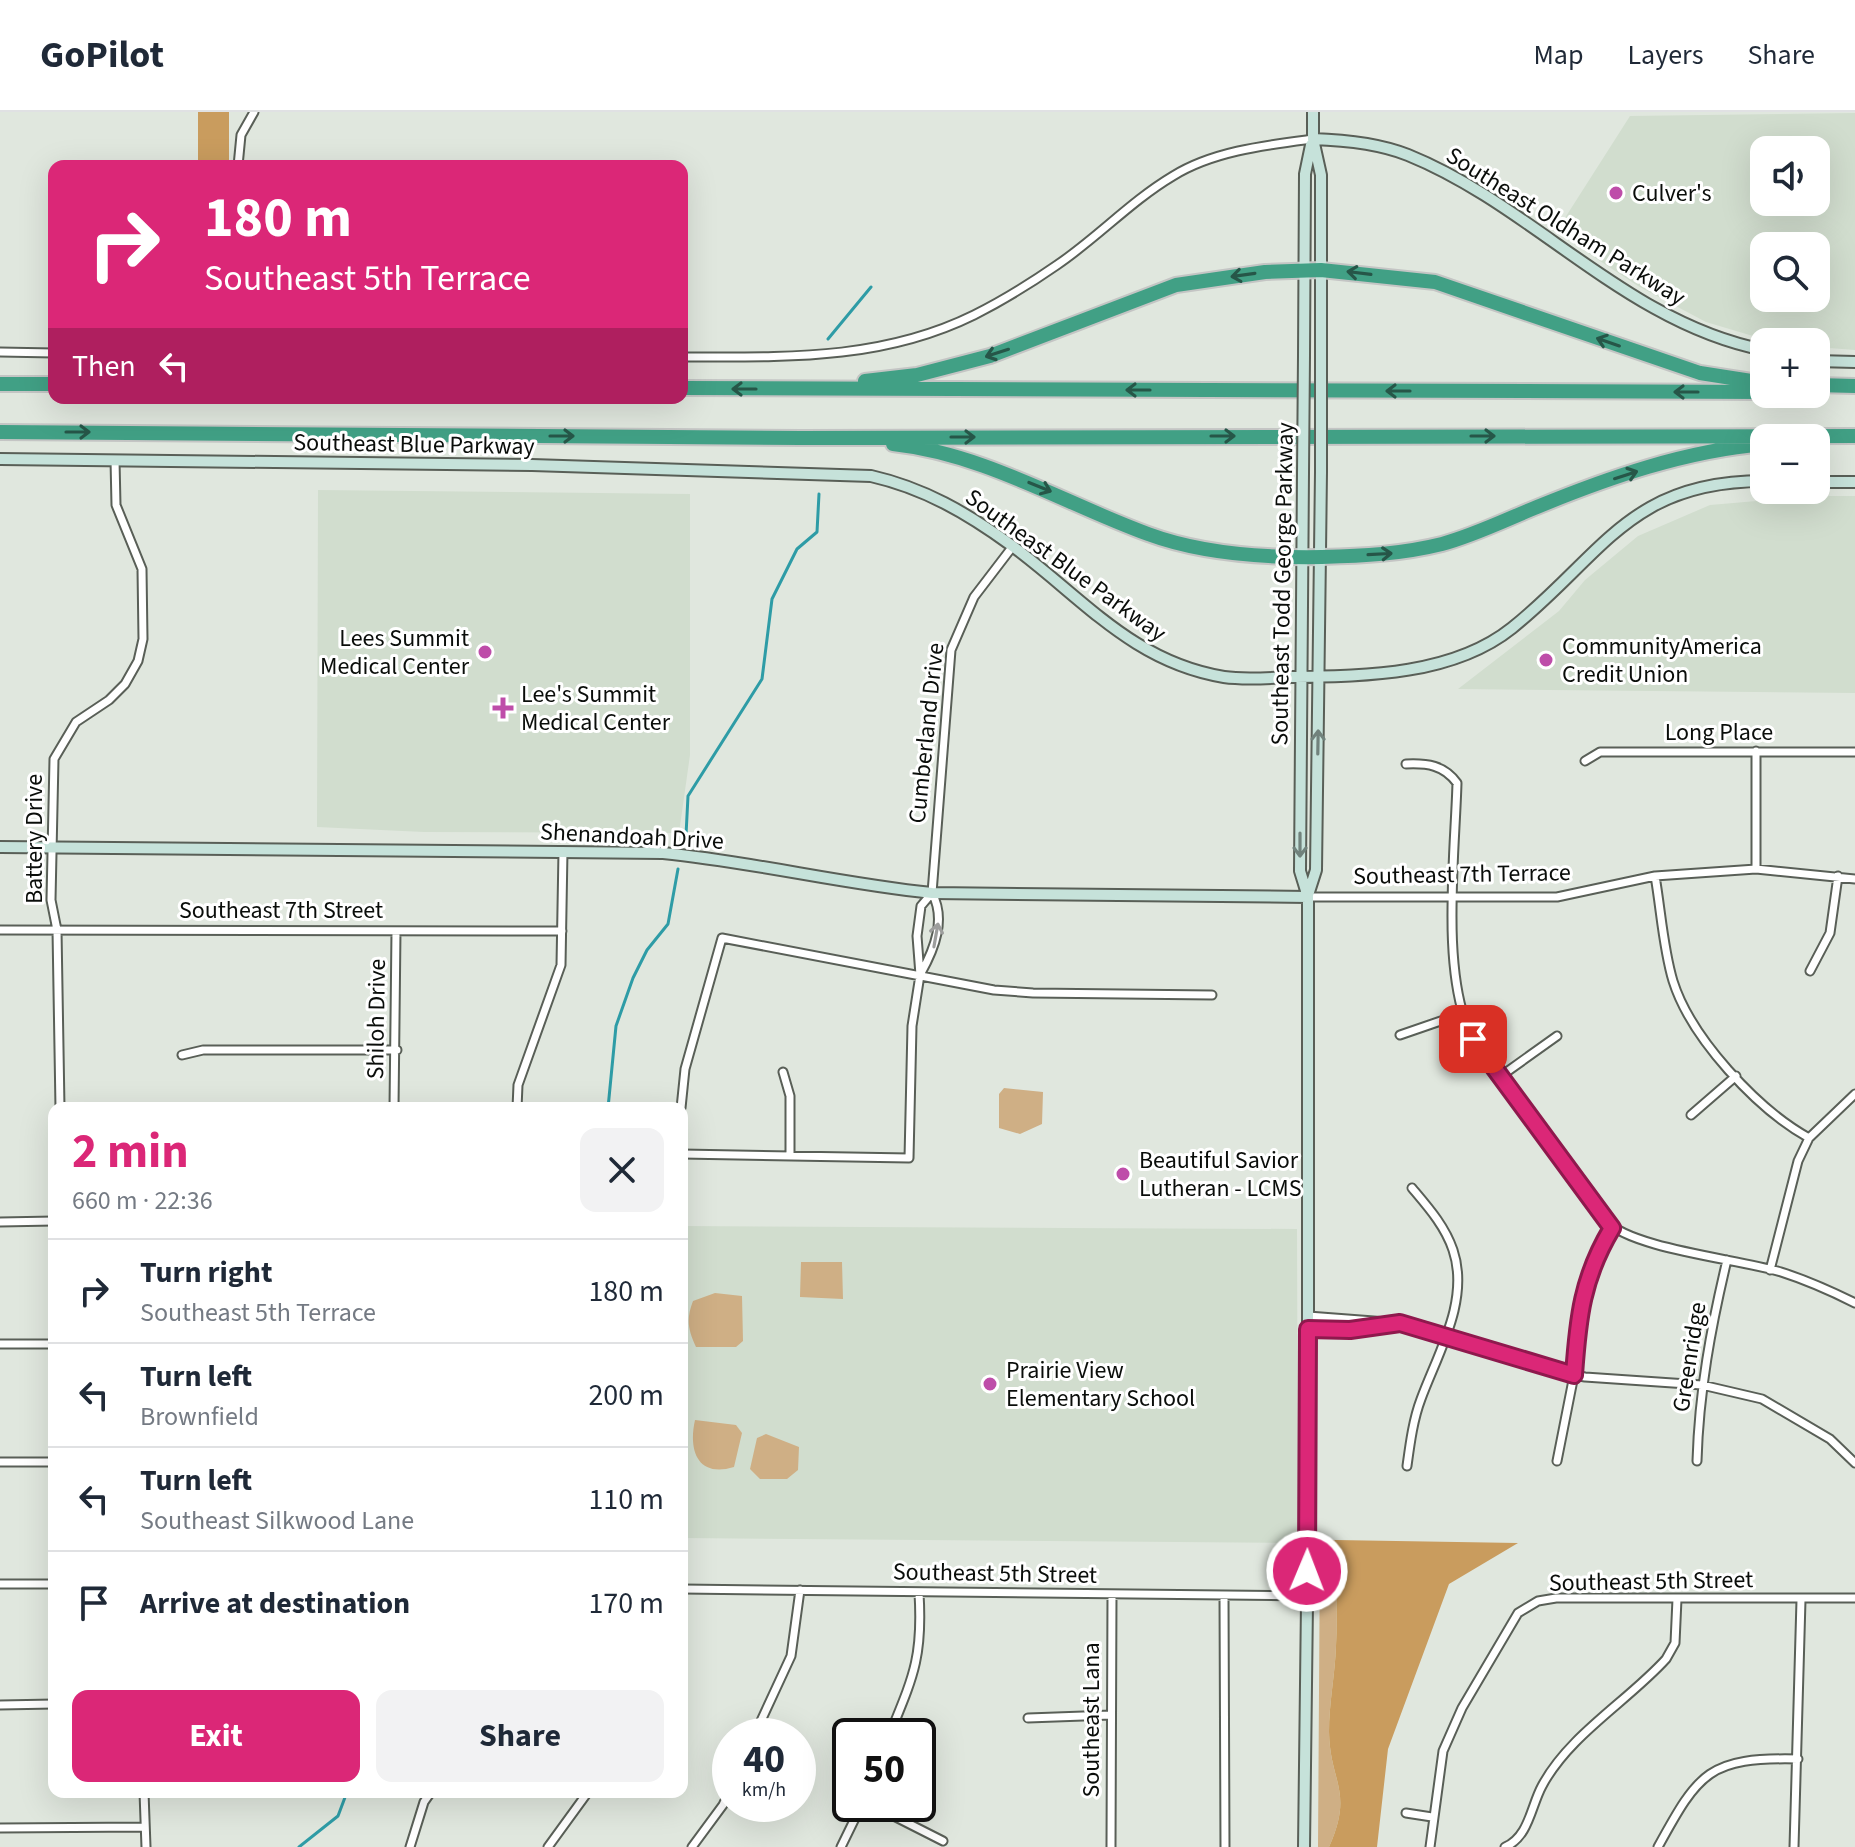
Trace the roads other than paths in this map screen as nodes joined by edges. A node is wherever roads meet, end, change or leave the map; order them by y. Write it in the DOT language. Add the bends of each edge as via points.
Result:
graph roads {
  1 [pos="254,112"];
  2 [pos="1313,112"];
  3 [pos="1313,139"];
  4 [pos="239,160"];
  5 [pos="1304,270"];
  6 [pos="1321,270"];
  7 [pos="1750,345"];
  8 [pos="0,352"];
  9 [pos="48,353"];
  10 [pos="688,357"];
  11 [pos="1830,361"];
  12 [pos="1855,362"];
  13 [pos="1750,381"];
  14 [pos="0,384"];
  15 [pos="48,384"];
  16 [pos="1830,385"];
  17 [pos="1855,386"];
  18 [pos="688,388"];
  19 [pos="807,389"];
  20 [pos="1750,392"];
  21 [pos="1830,392"];
  22 [pos="1855,393"];
  23 [pos="0,432"];
  24 [pos="1855,436"];
  25 [pos="1750,437"];
  26 [pos="1830,437"];
  27 [pos="801,438"];
  28 [pos="1750,446"];
  29 [pos="0,459"];
  30 [pos="115,460"];
  31 [pos="1750,481"];
  32 [pos="1830,482"];
  33 [pos="1855,482"];
  34 [pos="1013,546"];
  35 [pos="1302,556"];
  36 [pos="1320,557"];
  37 [pos="1300,677"];
  38 [pos="1318,677"];
  39 [pos="1756,751"];
  40 [pos="1855,752"];
  41 [pos="1585,761"];
  42 [pos="1406,764"];
  43 [pos="0,847"];
  44 [pos="51,847"];
  45 [pos="563,851"];
  46 [pos="1756,869"];
  47 [pos="1655,876"];
  48 [pos="1838,876"];
  49 [pos="1855,879"];
  50 [pos="932,893"];
  51 [pos="1308,897"];
  52 [pos="1453,898"];
  53 [pos="56,926"];
  54 [pos="0,930"];
  55 [pos="396,931"];
  56 [pos="562,931"];
  57 [pos="1810,971"];
  58 [pos="920,975"];
  59 [pos="1212,995"];
  60 [pos="1461,1014"];
  61 [pos="1400,1035"];
  62 [pos="1557,1036"];
  63 [pos="397,1050"];
  64 [pos="182,1055"];
  65 [pos="783,1072"];
  66 [pos="1501,1076"];
  67 [pos="1736,1076"];
  68 [pos="1855,1094"];
  69 [pos="60,1102"];
  70 [pos="394,1102"];
  71 [pos="517,1102"];
  72 [pos="682,1102"];
  73 [pos="1691,1115"];
  74 [pos="1809,1138"];
  75 [pos="688,1154"];
  76 [pos="790,1156"];
  77 [pos="1412,1188"];
  78 [pos="48,1221"];
  79 [pos="0,1222"];
  80 [pos="1612,1228"];
  81 [pos="1727,1260"];
  82 [pos="1770,1270"];
  83 [pos="1855,1303"];
  84 [pos="1308,1316"];
  85 [pos="1400,1323"];
  86 [pos="1308,1329"];
  87 [pos="1447,1336"];
  88 [pos="0,1344"];
  89 [pos="48,1344"];
  90 [pos="1574,1375"];
  91 [pos="1702,1385"];
  92 [pos="1557,1461"];
  93 [pos="1697,1461"];
  94 [pos="0,1462"];
  95 [pos="48,1462"];
  96 [pos="1855,1463"];
  97 [pos="1407,1466"];
  98 [pos="0,1584"];
  99 [pos="48,1584"];
  100 [pos="688,1589"];
  101 [pos="800,1590"];
  102 [pos="919,1593"];
  103 [pos="1112,1594"];
  104 [pos="1224,1596"];
  105 [pos="1307,1596"];
  106 [pos="1855,1598"];
  107 [pos="1677,1599"];
  108 [pos="1801,1600"];
  109 [pos="48,1704"];
  110 [pos="0,1705"];
  111 [pos="1111,1715"];
  112 [pos="762,1718"];
  113 [pos="896,1718"];
  114 [pos="1028,1718"];
  115 [pos="1798,1759"];
  116 [pos="144,1798"];
  117 [pos="427,1798"];
  118 [pos="584,1798"];
  119 [pos="1406,1813"];
  120 [pos="1432,1817"];
  121 [pos="712,1820"];
  122 [pos="853,1822"];
  123 [pos="906,1822"];
  124 [pos="145,1827"];
  125 [pos="0,1828"];
  126 [pos="943,1841"];
  127 [pos="146,1847"];
  128 [pos="410,1847"];
  129 [pos="548,1847"];
  130 [pos="692,1847"];
  131 [pos="841,1847"];
  132 [pos="1111,1847"];
  133 [pos="1225,1847"];
  134 [pos="1304,1847"];
  135 [pos="1430,1847"];
  136 [pos="1505,1847"];
  137 [pos="1658,1847"];
  138 [pos="1794,1847"];
  1 -- 4 [label="street" via="241,135"];
  2 -- 3 [label="street"];
  3 -- 5 [label="street, Southeast Todd George Parkway" via="1305,174"];
  3 -- 6 [label="street, Southeast Todd George Parkway" via="1321,175"];
  3 -- 7 [label="street, Southeast Oldham Parkway" via="1357,141 1407,154 1471,187 1613,285 1686,324"];
  3 -- 10 [label="street, Southeast Oldham Parkway" via="1250,147 1174,175 1058,265 974,315 932,332 876,349 821,357"];
  5 -- 6 [label="highway"];
  5 -- 19 [label="highway, one-way" via="1176,285 957,366 869,381 819,382"];
  5 -- 35 [label="street, Southeast Todd George Parkway, bridge"];
  13 -- 6 [label="highway, one-way" via="1700,373 1435,282"];
  6 -- 36 [label="street, Southeast Todd George Parkway, bridge"];
  8 -- 9 [label="street"];
  11 -- 12 [label="street"];
  14 -- 15 [label="highway"];
  16 -- 17 [label="highway"];
  19 -- 18 [label="highway, one-way"];
  20 -- 19 [label="highway, one-way"];
  21 -- 22 [label="highway"];
  23 -- 27 [label="highway, one-way"];
  24 -- 26 [label="highway"];
  27 -- 25 [label="highway, one-way"];
  27 -- 35 [label="highway, one-way" via="935,451 994,468 1149,534 1195,547"];
  36 -- 28 [label="highway, one-way" via="1400,553 1441,544 1635,472 1687,456"];
  29 -- 30 [label="street, Southeast Blue Parkway"];
  30 -- 34 [label="street, Southeast Blue Parkway" via="871,476 937,498"];
  30 -- 44 [label="street, Battery Drive" via="116,505 142,569 143,639 125,684 76,722 54,759"];
  31 -- 38 [label="street, Southeast Blue Parkway" via="1654,503 1603,540 1511,629 1469,652 1405,670"];
  32 -- 33 [label="street"];
  34 -- 37 [label="street, Southeast Blue Parkway" via="1136,646 1168,662 1228,678"];
  34 -- 50 [label="street, Cumberland Drive" via="974,597 951,650"];
  35 -- 36 [label="highway"];
  35 -- 37 [label="street, Southeast Todd George Parkway"];
  36 -- 38 [label="street, Southeast Todd George Parkway"];
  37 -- 38 [label="street, Southeast Blue Parkway"];
  37 -- 51 [label="street, Southeast Todd George Parkway, one-way" via="1300,871"];
  51 -- 38 [label="street, Southeast Todd George Parkway, one-way" via="1316,870"];
  39 -- 40 [label="street, Long Place"];
  39 -- 41 [label="street, Long Place" via="1600,752"];
  39 -- 46 [label="street"];
  42 -- 52 [label="street" via="1448,770 1457,783"];
  43 -- 44 [label="street, Shenandoah Drive"];
  44 -- 45 [label="street, Shenandoah Drive"];
  44 -- 53 [label="street, Battery Drive"];
  45 -- 50 [label="street, Shenandoah Drive" via="730,859"];
  45 -- 56 [label="street"];
  46 -- 47 [label="street, Southeast 7th Terrace"];
  46 -- 48 [label="street, Southeast 7th Terrace"];
  47 -- 52 [label="street, Southeast 7th Terrace" via="1557,897"];
  47 -- 67 [label="street" via="1672,979 1687,1015"];
  48 -- 49 [label="street, Southeast 7th Terrace"];
  48 -- 57 [label="street" via="1830,933"];
  50 -- 51 [label="street, Shenandoah Drive"];
  50 -- 58 [label="street, Cumberland Drive" via="921,906"];
  58 -- 50 [label="street, Cumberland Drive, one-way" via="936,942 940,908"];
  51 -- 52 [label="street, Southeast 7th Terrace"];
  51 -- 84 [label="street, Southeast Todd George Parkway"];
  52 -- 60 [label="street"];
  53 -- 54 [label="street, Southeast 7th Street"];
  53 -- 55 [label="street, Southeast 7th Street"];
  53 -- 69 [label="street, Battery Drive"];
  55 -- 56 [label="street, Southeast 7th Street"];
  55 -- 63 [label="street, Shiloh Drive"];
  56 -- 71 [label="street" via="561,965 518,1085"];
  58 -- 59 [label="street" via="1033,993"];
  58 -- 72 [label="street" via="722,938 685,1069"];
  58 -- 76 [label="street, Cumberland Drive" via="912,1026 909,1158"];
  60 -- 61 [label="street"];
  60 -- 66 [label="street"];
  62 -- 66 [label="street"];
  63 -- 64 [label="street" via="203,1050"];
  63 -- 70 [label="street, Shiloh Drive"];
  65 -- 76 [label="street" via="790,1096"];
  66 -- 80 [label="street"];
  67 -- 73 [label="street"];
  67 -- 74 [label="street" via="1783,1124"];
  68 -- 74 [label="street"];
  74 -- 82 [label="street" via="1798,1161"];
  75 -- 76 [label="street"];
  77 -- 87 [label="street" via="1445,1230 1454,1251 1456,1299"];
  78 -- 79 [label="street"];
  80 -- 81 [label="street"];
  80 -- 90 [label="street" via="1583,1287"];
  81 -- 82 [label="street"];
  81 -- 91 [label="street, Greenridge"];
  82 -- 83 [label="street"];
  84 -- 85 [label="street"];
  84 -- 86 [label="street"];
  85 -- 86 [label="street"];
  85 -- 87 [label="street"];
  86 -- 105 [label="street"];
  87 -- 90 [label="street"];
  87 -- 97 [label="street" via="1420,1402"];
  88 -- 89 [label="street"];
  90 -- 91 [label="street"];
  90 -- 92 [label="street"];
  91 -- 93 [label="street, Greenridge"];
  91 -- 96 [label="street" via="1762,1399 1830,1439"];
  94 -- 95 [label="street"];
  98 -- 99 [label="street"];
  100 -- 101 [label="street, Southeast 5th Street"];
  101 -- 102 [label="street, Southeast 5th Street"];
  101 -- 112 [label="street" via="791,1656"];
  102 -- 103 [label="street, Southeast 5th Street"];
  102 -- 113 [label="street" via="922,1639"];
  103 -- 104 [label="street, Southeast 5th Street"];
  103 -- 111 [label="street, Southeast Lana"];
  104 -- 105 [label="street, Southeast 5th Street"];
  104 -- 133 [label="street"];
  105 -- 134 [label="street"];
  106 -- 108 [label="street, Southeast 5th Street"];
  107 -- 108 [label="street, Southeast 5th Street"];
  107 -- 120 [label="street, Southeast 5th Street" via="1556,1598 1518,1613 1443,1751"];
  107 -- 136 [label="street" via="1675,1643 1666,1659 1567,1752 1542,1786 1513,1844"];
  108 -- 115 [label="street"];
  109 -- 110 [label="street"];
  111 -- 114 [label="street"];
  111 -- 132 [label="street, Southeast Lana"];
  115 -- 137 [label="street" via="1757,1758 1724,1765 1701,1778"];
  115 -- 138 [label="street"];
  116 -- 124 [label="street"];
  117 -- 128 [label="street"];
  118 -- 129 [label="street"];
  119 -- 120 [label="street"];
  120 -- 135 [label="street, Southeast 5th Street"];
  121 -- 130 [label="street"];
  122 -- 131 [label="street"];
  123 -- 126 [label="street"];
  124 -- 125 [label="street"];
  124 -- 127 [label="street"];
}
